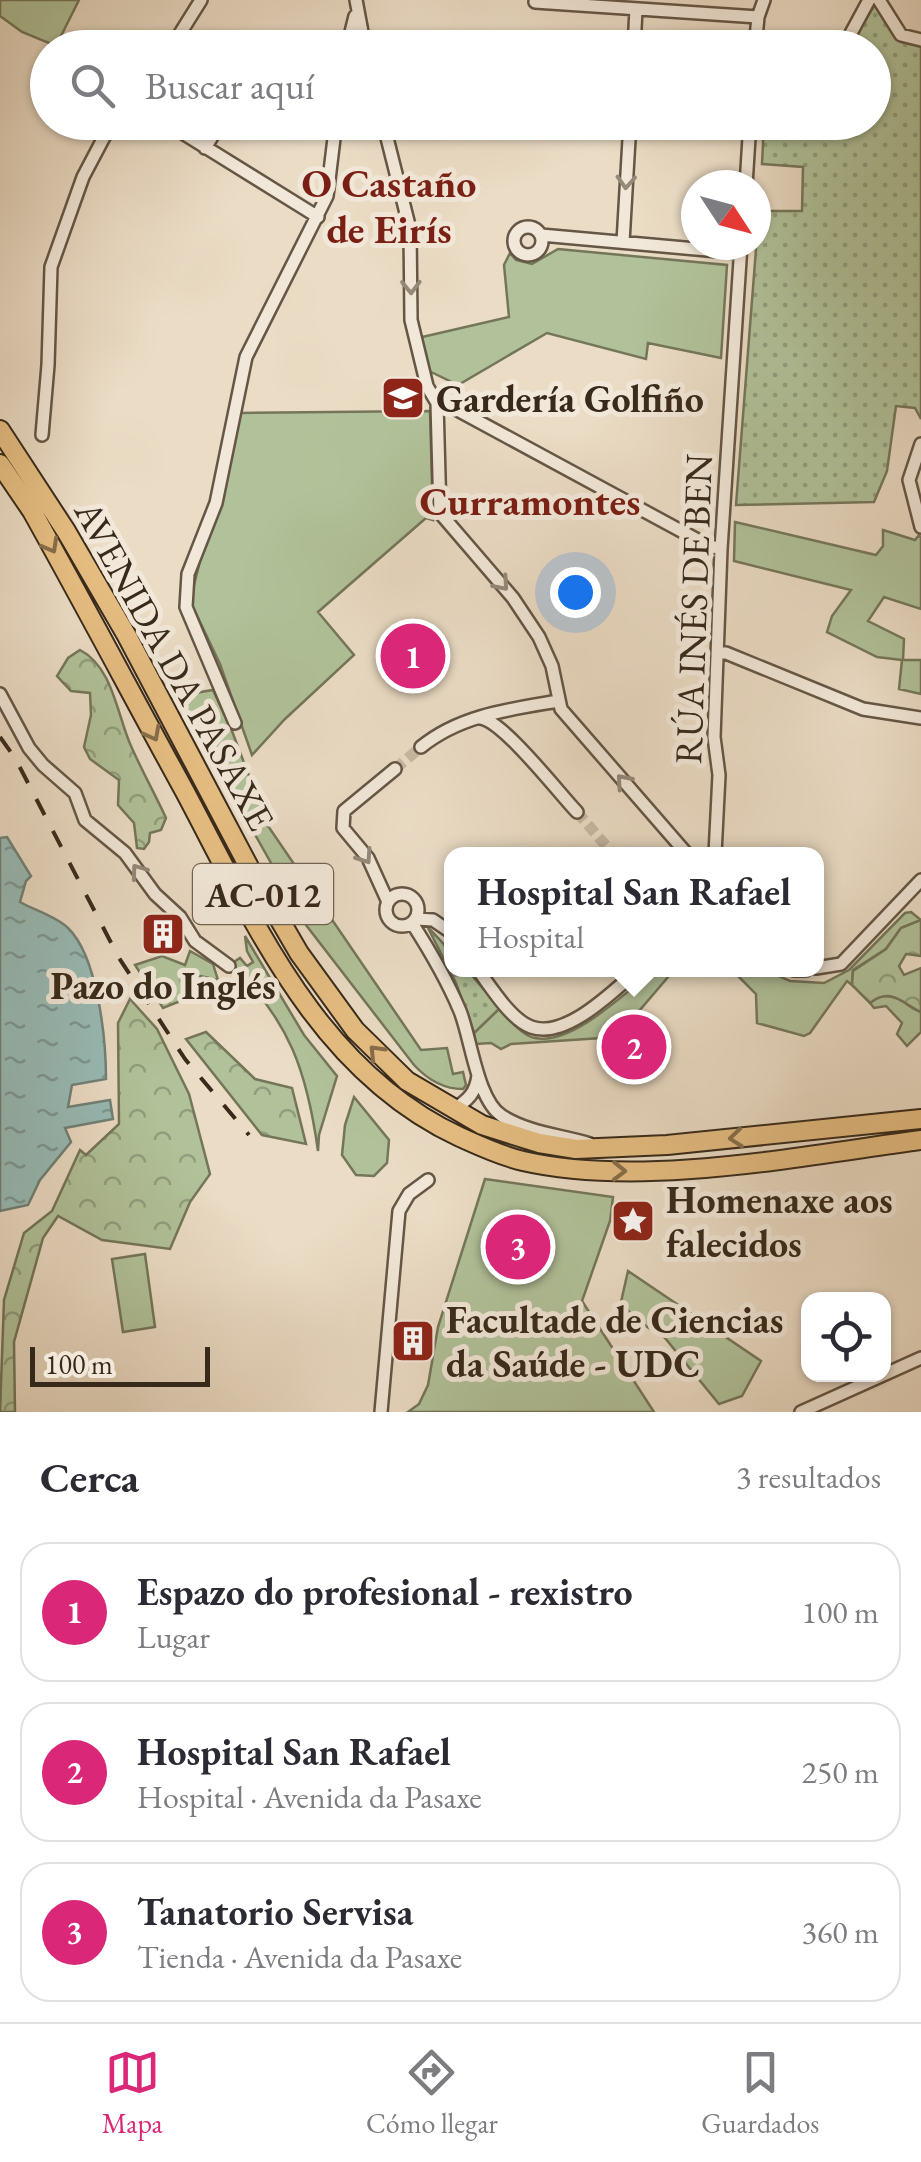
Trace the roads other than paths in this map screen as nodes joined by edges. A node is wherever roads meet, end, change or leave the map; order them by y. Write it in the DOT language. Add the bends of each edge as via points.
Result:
graph roads {
  1 [pos="201,0"];
  2 [pos="764,0"];
  3 [pos="869,0"];
  4 [pos="879,0"];
  5 [pos="535,2"];
  6 [pos="636,9"];
  7 [pos="758,17"];
  8 [pos="182,30"];
  9 [pos="635,30"];
  10 [pos="757,30"];
  11 [pos="853,30"];
  12 [pos="921,40"];
  13 [pos="102,140"];
  14 [pos="193,140"];
  15 [pos="210,140"];
  16 [pos="334,140"];
  17 [pos="388,140"];
  18 [pos="629,140"];
  19 [pos="749,140"];
  20 [pos="205,148"];
  21 [pos="747,170"];
  22 [pos="318,217"];
  23 [pos="541,235"];
  24 [pos="622,242"];
  25 [pos="681,245"];
  26 [pos="740,260"];
  27 [pos="437,403"];
  28 [pos="0,416"];
  29 [pos="0,430"];
  30 [pos="42,435"];
  31 [pos="921,444"];
  32 [pos="0,464"];
  33 [pos="921,527"];
  34 [pos="66,530"];
  35 [pos="721,549"];
  36 [pos="717,652"];
  37 [pos="0,694"];
  38 [pos="559,702"];
  39 [pos="477,718"];
  40 [pos="921,718"];
  41 [pos="235,723"];
  42 [pos="421,747"];
  43 [pos="395,770"];
  44 [pos="577,812"];
  45 [pos="681,847"];
  46 [pos="715,847"];
  47 [pos="921,880"];
  48 [pos="917,895"];
  49 [pos="388,902"];
  50 [pos="414,921"];
  51 [pos="444,928"];
  52 [pos="228,966"];
  53 [pos="824,967"];
  54 [pos="484,977"];
  55 [pos="629,977"];
  56 [pos="478,1075"];
  57 [pos="921,1108"];
  58 [pos="454,1110"];
  59 [pos="921,1120"];
  60 [pos="833,1130"];
  61 [pos="921,1140"];
  62 [pos="604,1149"];
  63 [pos="921,1150"];
  64 [pos="781,1159"];
  65 [pos="428,1180"];
  66 [pos="921,1358"];
  67 [pos="382,1412"];
  68 [pos="801,1412"];
  1 -- 8 [label="street"];
  2 -- 7 [label="street"];
  3 -- 11 [label="street"];
  4 -- 12 [label="street" via="901,35"];
  5 -- 6 [label="street"];
  6 -- 7 [label="street"];
  6 -- 9 [label="street"];
  7 -- 10 [label="street"];
  13 -- 30 [label="street" via="50,268"];
  14 -- 20 [label="street"];
  15 -- 20 [label="street"];
  16 -- 22 [label="street"];
  17 -- 27 [label="street, one-way" via="410,230 411,320"];
  18 -- 24 [label="street, one-way"];
  19 -- 21 [label="street"];
  20 -- 22 [label="street"];
  22 -- 41 [label="street" via="246,357 216,504 188,574 186,606"];
  23 -- 24 [label="street"];
  24 -- 25 [label="street"];
  26 -- 35 [label="street, RÚA INÉS DE BEN"];
  27 -- 35 [label="street"];
  27 -- 38 [label="street, one-way" via="440,513 539,637"];
  28 -- 34 [label="main road" via="61,507"];
  29 -- 34 [label="main road, AVENIDA DA PASAXE / AC-012"];
  31 -- 33 [label="street" via="909,480"];
  32 -- 64 [label="main road, AVENIDA DA PASAXE / AC-012, one-way" via="301,1000 369,1078 424,1120 522,1161 613,1172"];
  58 -- 34 [label="main road, AVENIDA DA PASAXE / AC-012, one-way" via="390,1066 317,981"];
  35 -- 36 [label="street, RÚA INÉS DE BEN"];
  36 -- 40 [label="street" via="863,709"];
  36 -- 46 [label="street, RÚA INÉS DE BEN"];
  52 -- 37 [label="street, one-way" via="196,941 125,853 85,820 75,793 29,748"];
  38 -- 39 [label="street"];
  45 -- 38 [label="street, one-way"];
  39 -- 42 [label="street"];
  39 -- 44 [label="street" via="490,720 513,741"];
  43 -- 49 [label="street, one-way" via="344,811 343,828 368,858"];
  47 -- 48 [label="street"];
  48 -- 53 [label="street" via="841,964"];
  49 -- 50 [label="street" via="390,922 400,927"];
  49 -- 50 [label="street" via="408,895 418,908"];
  50 -- 51 [label="street" via="433,920"];
  50 -- 56 [label="street" via="461,1014"];
  54 -- 55 [label="street" via="521,1021 552,1030"];
  56 -- 58 [label="street" via="477,1087"];
  56 -- 62 [label="street" via="498,1114"];
  57 -- 60 [label="main road" via="867,1115"];
  58 -- 62 [label="main road, AVENIDA DA PASAXE / AC-012" via="539,1143"];
  59 -- 60 [label="main road, AVENIDA DA PASAXE / AC-012"];
  60 -- 62 [label="main road, AVENIDA DA PASAXE / AC-012, one-way"];
  61 -- 64 [label="main road, AVENIDA DA PASAXE / AC-012"];
  63 -- 64 [label="main road"];
  65 -- 67 [label="street" via="408,1194 399,1211"];
  66 -- 68 [label="street"];
}
